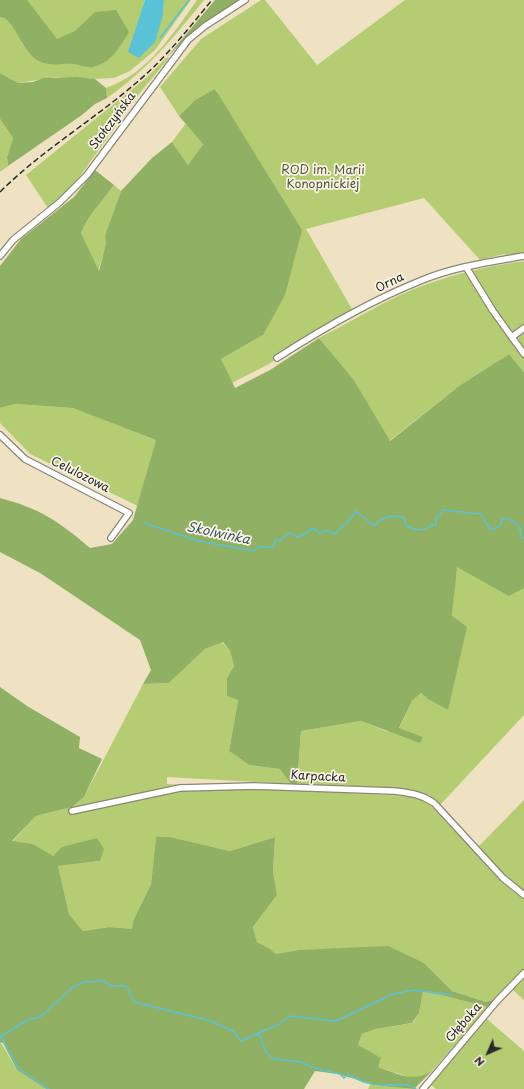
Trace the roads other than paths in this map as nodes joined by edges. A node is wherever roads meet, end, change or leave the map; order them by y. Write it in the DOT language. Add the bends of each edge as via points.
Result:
graph roads {
  1 [pos="245,0"];
  2 [pos="0,256"];
  3 [pos="524,256"];
  4 [pos="466,267"];
  5 [pos="524,328"];
  6 [pos="512,337"];
  7 [pos="524,354"];
  8 [pos="277,358"];
  9 [pos="0,435"];
  10 [pos="111,538"];
  11 [pos="72,811"];
  12 [pos="524,895"];
  13 [pos="524,973"];
  14 [pos="423,1089"];
  1 -- 2 [label="street, Stołczyńska" via="188,40 73,191 13,240"];
  3 -- 4 [label="street, Orna"];
  4 -- 6 [label="street"];
  4 -- 8 [label="street, Orna" via="421,280 404,288 346,317"];
  5 -- 6 [label="street"];
  6 -- 7 [label="street"];
  9 -- 10 [label="street, Celulozowa" via="25,459 129,513"];
  11 -- 12 [label="street, Karpacka" via="180,788 254,786 413,793 424,796 434,803 503,878"];
  13 -- 14 [label="street, Głęboka"];
}
